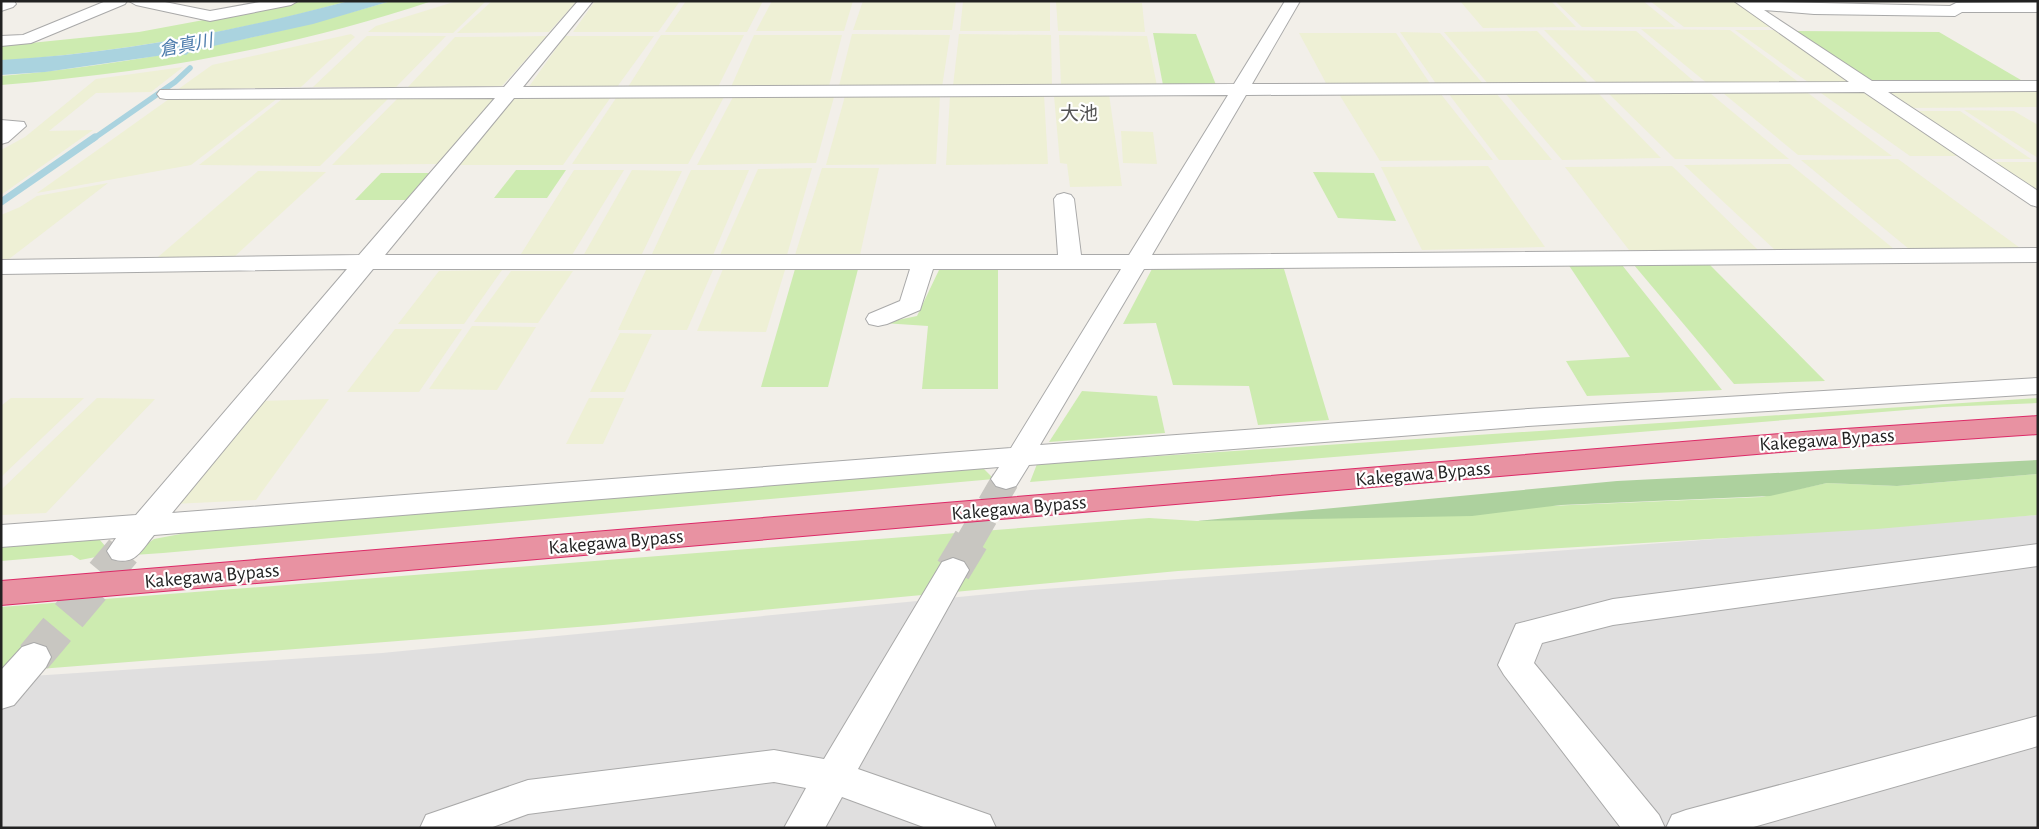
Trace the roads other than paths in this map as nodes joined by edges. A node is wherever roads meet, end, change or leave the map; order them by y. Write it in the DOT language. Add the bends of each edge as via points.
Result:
graph roads {
  1 [pos="5,1"];
  2 [pos="120,1"];
  3 [pos="136,1"];
  4 [pos="193,1"];
  5 [pos="291,1"];
  6 [pos="586,1"];
  7 [pos="1293,1"];
  8 [pos="1928,1"];
  9 [pos="1743,3"];
  10 [pos="2001,4"];
  11 [pos="1,7"];
  12 [pos="2038,7"];
  13 [pos="1956,8"];
  14 [pos="243,10"];
  15 [pos="2019,22"];
  16 [pos="1,41"];
  17 [pos="2038,86"];
  18 [pos="1868,87"];
  19 [pos="1240,89"];
  20 [pos="508,93"];
  21 [pos="166,94"];
  22 [pos="1,126"];
  23 [pos="1,138"];
  24 [pos="1064,198"];
  25 [pos="2038,201"];
  26 [pos="2038,255"];
  27 [pos="365,262"];
  28 [pos="924,262"];
  29 [pos="1070,262"];
  30 [pos="1136,262"];
  31 [pos="1,266"];
  32 [pos="878,319"];
  33 [pos="2038,386"];
  34 [pos="2038,425"];
  35 [pos="1815,440"];
  36 [pos="2038,441"];
  37 [pos="1013,467"];
  38 [pos="144,526"];
  39 [pos="1,536"];
  40 [pos="123,551"];
  41 [pos="2038,555"];
  42 [pos="953,570"];
  43 [pos="1,593"];
  44 [pos="34,657"];
  45 [pos="1,695"];
  46 [pos="2038,730"];
  47 [pos="833,777"];
  48 [pos="440,828"];
  49 [pos="804,828"];
  50 [pos="976,828"];
  51 [pos="1645,828"];
  52 [pos="1686,828"];
  1 -- 11 [label="street" via="8,4"];
  2 -- 16 [label="street" via="25,40"];
  3 -- 14 [label="street" via="210,16"];
  4 -- 14 [label="street"];
  5 -- 14 [label="street"];
  6 -- 20 [label="street"];
  7 -- 19 [label="street"];
  8 -- 13 [label="street"];
  9 -- 13 [label="street" via="1814,9 1955,11"];
  9 -- 18 [label="street"];
  10 -- 12 [label="street"];
  10 -- 13 [label="street"];
  13 -- 15 [label="street"];
  17 -- 18 [label="street"];
  18 -- 19 [label="street"];
  18 -- 25 [label="street"];
  19 -- 20 [label="street"];
  19 -- 30 [label="street"];
  20 -- 21 [label="street"];
  20 -- 27 [label="street"];
  22 -- 23 [label="street" via="17,126"];
  24 -- 29 [label="street"];
  26 -- 30 [label="street"];
  27 -- 28 [label="street"];
  27 -- 31 [label="street"];
  27 -- 38 [label="street"];
  28 -- 29 [label="street"];
  28 -- 32 [label="street" via="911,305"];
  29 -- 30 [label="street"];
  30 -- 37 [label="street"];
  33 -- 37 [label="street" via="1822,397"];
  34 -- 35 [label="highway, Kakegawa Bypass"];
  35 -- 36 [label="highway"];
  35 -- 43 [label="highway, Kakegawa Bypass"];
  37 -- 38 [label="street"];
  38 -- 39 [label="street"];
  38 -- 40 [label="street"];
  41 -- 51 [label="street" via="1613,612 1528,633 1516,665"];
  42 -- 47 [label="street"];
  44 -- 45 [label="street"];
  46 -- 52 [label="street"];
  47 -- 48 [label="street" via="774,766 528,797"];
  47 -- 49 [label="street"];
  47 -- 50 [label="street"];
}
